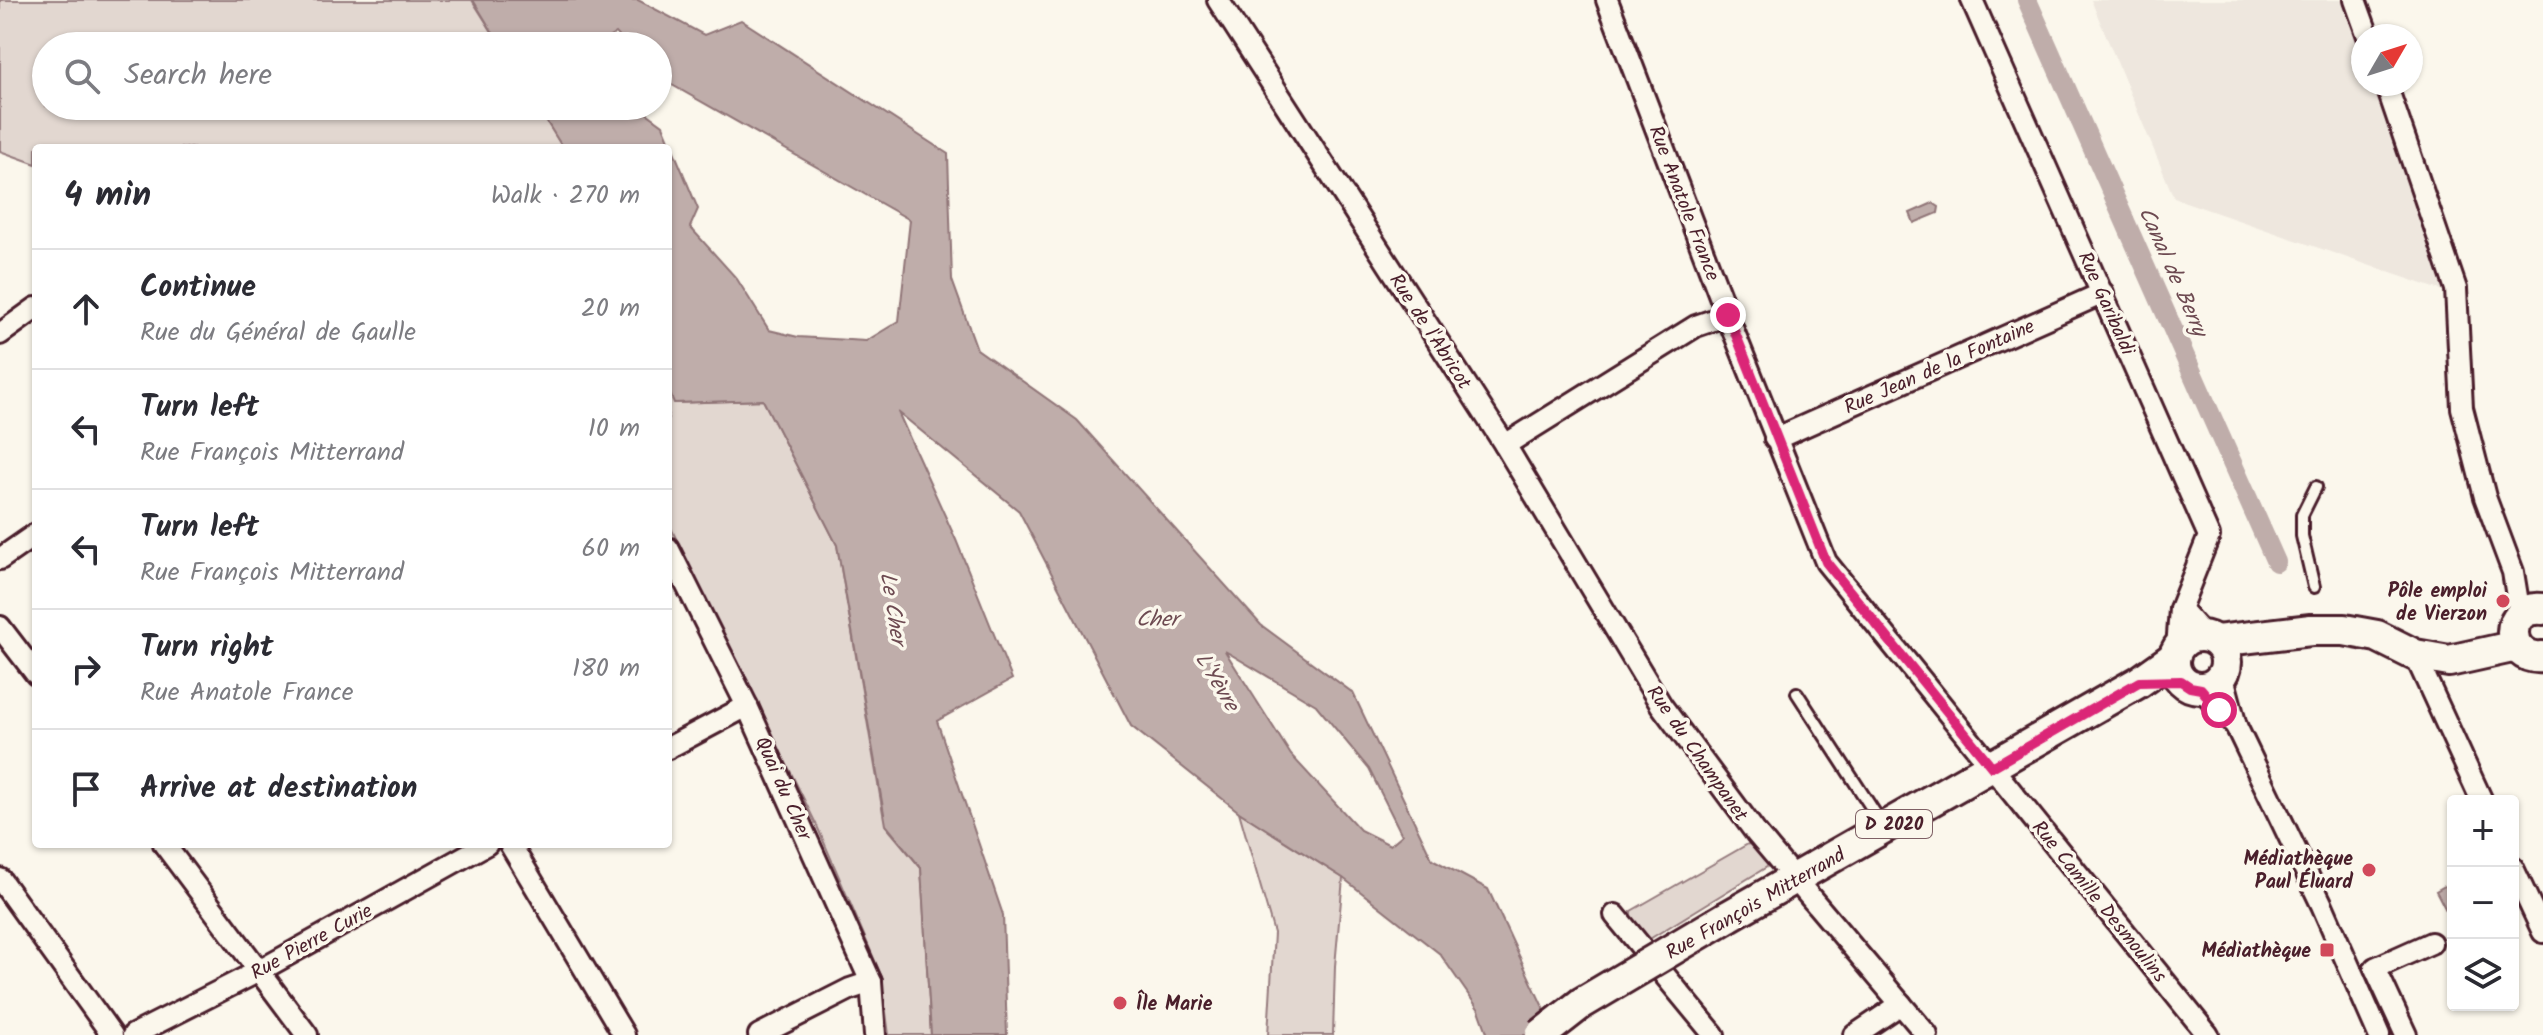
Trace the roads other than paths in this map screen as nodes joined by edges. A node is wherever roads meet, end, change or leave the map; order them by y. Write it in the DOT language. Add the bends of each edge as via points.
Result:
graph roads {
  1 [pos="1218,0"];
  2 [pos="1607,0"];
  3 [pos="1972,0"];
  4 [pos="2355,0"];
  5 [pos="2364,24"];
  6 [pos="2390,96"];
  7 [pos="2103,293"];
  8 [pos="32,311"];
  9 [pos="1728,315"];
  10 [pos="0,334"];
  11 [pos="1775,439"];
  12 [pos="1505,445"];
  13 [pos="2316,487"];
  14 [pos="32,537"];
  15 [pos="672,556"];
  16 [pos="0,559"];
  17 [pos="2314,587"];
  18 [pos="2180,609"];
  19 [pos="0,627"];
  20 [pos="2532,636"];
  21 [pos="2415,655"];
  22 [pos="2200,662"];
  23 [pos="32,669"];
  24 [pos="1797,693"];
  25 [pos="747,706"];
  26 [pos="672,746"];
  27 [pos="1992,767"];
  28 [pos="2479,795"];
  29 [pos="1885,829"];
  30 [pos="167,848"];
  31 [pos="480,848"];
  32 [pos="512,848"];
  33 [pos="0,879"];
  34 [pos="1794,879"];
  35 [pos="2519,881"];
  36 [pos="1615,915"];
  37 [pos="2543,932"];
  38 [pos="2431,943"];
  39 [pos="259,971"];
  40 [pos="871,982"];
  41 [pos="1901,1004"];
  42 [pos="112,1035"];
  43 [pos="133,1035"];
  44 [pos="307,1035"];
  45 [pos="624,1035"];
  46 [pos="759,1035"];
  47 [pos="875,1035"];
  48 [pos="1541,1035"];
  49 [pos="1714,1035"];
  50 [pos="1855,1035"];
  51 [pos="1927,1035"];
  52 [pos="2208,1035"];
  53 [pos="2379,1035"];
  54 [pos="2406,1035"];
  1 -- 12 [label="street, Rue de l'Abricot"];
  2 -- 9 [label="street, Rue Anatole France"];
  3 -- 7 [label="street, Rue Garibaldi"];
  4 -- 5 [label="street"];
  6 -- 20 [label="street" via="2456,289 2462,408 2485,497"];
  7 -- 11 [label="street, Rue Jean de la Fontaine"];
  7 -- 18 [label="street, Rue Garibaldi" via="2209,536"];
  8 -- 10 [label="street"];
  9 -- 11 [label="street, Rue Anatole France"];
  9 -- 12 [label="street" via="1696,326"];
  11 -- 27 [label="street, Rue Anatole France" via="1826,562"];
  12 -- 34 [label="street, Rue du Champanet" via="1661,705"];
  13 -- 17 [label="lane" via="2302,515"];
  14 -- 16 [label="street"];
  15 -- 25 [label="street, Quai du Cher"];
  18 -- 22 [label="street"];
  18 -- 22 [label="street, Rue Garibaldi"];
  19 -- 23 [label="street"];
  20 -- 21 [label="main road" via="2512,647 2449,661"];
  21 -- 22 [label="main road" via="2377,636 2311,630 2267,637 2243,651"];
  21 -- 28 [label="street"];
  22 -- 27 [label="main road, Rue François Mitterrand / D 2020" via="2139,682"];
  22 -- 53 [label="street" via="2322,905"];
  24 -- 29 [label="lane"];
  25 -- 26 [label="street"];
  25 -- 40 [label="street, Quai du Cher"];
  27 -- 29 [label="main road, Rue François Mitterrand / D 2020"];
  27 -- 52 [label="street, Rue Camille Desmoulins"];
  29 -- 34 [label="main road, Rue François Mitterrand / D 2020"];
  30 -- 39 [label="street"];
  31 -- 39 [label="street, Rue Pierre Curie"];
  32 -- 45 [label="street"];
  33 -- 42 [label="street"];
  34 -- 41 [label="street, Rue du Champanet"];
  34 -- 48 [label="main road, Rue François Mitterrand / D 2020, bridge" via="1582,1003"];
  35 -- 37 [label="street"];
  36 -- 49 [label="street"];
  38 -- 54 [label="street" via="2375,968"];
  39 -- 43 [label="street, Rue Pierre Curie"];
  39 -- 44 [label="street"];
  40 -- 46 [label="street"];
  40 -- 47 [label="street, Quai du Cher"];
  41 -- 50 [label="street"];
  41 -- 51 [label="street, Rue du Champanet"];
}
